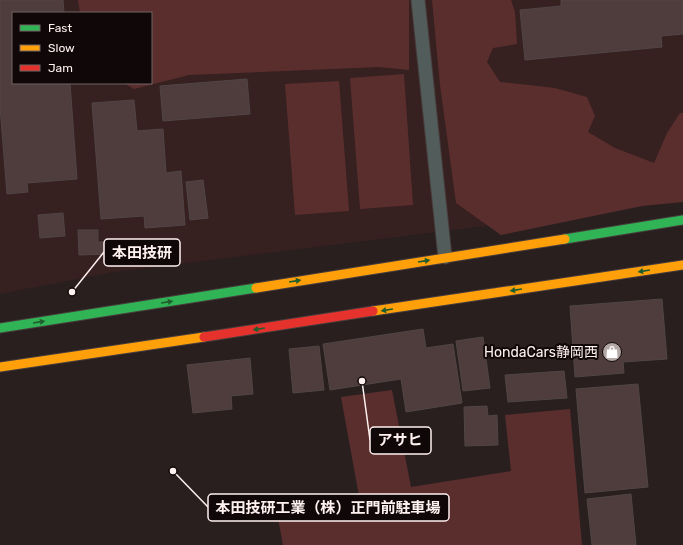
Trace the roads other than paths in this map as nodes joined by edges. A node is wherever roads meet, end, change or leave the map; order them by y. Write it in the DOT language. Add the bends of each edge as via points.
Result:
graph roads {
  1 [pos="418,0"];
  2 [pos="683,220"];
  3 [pos="444,257"];
  4 [pos="683,265"];
  5 [pos="0,328"];
  6 [pos="0,368"];
  1 -- 3 [label="lane"];
  2 -- 3 [label="street"];
  5 -- 3 [label="street, one-way"];
  4 -- 6 [label="street, one-way"];
}
